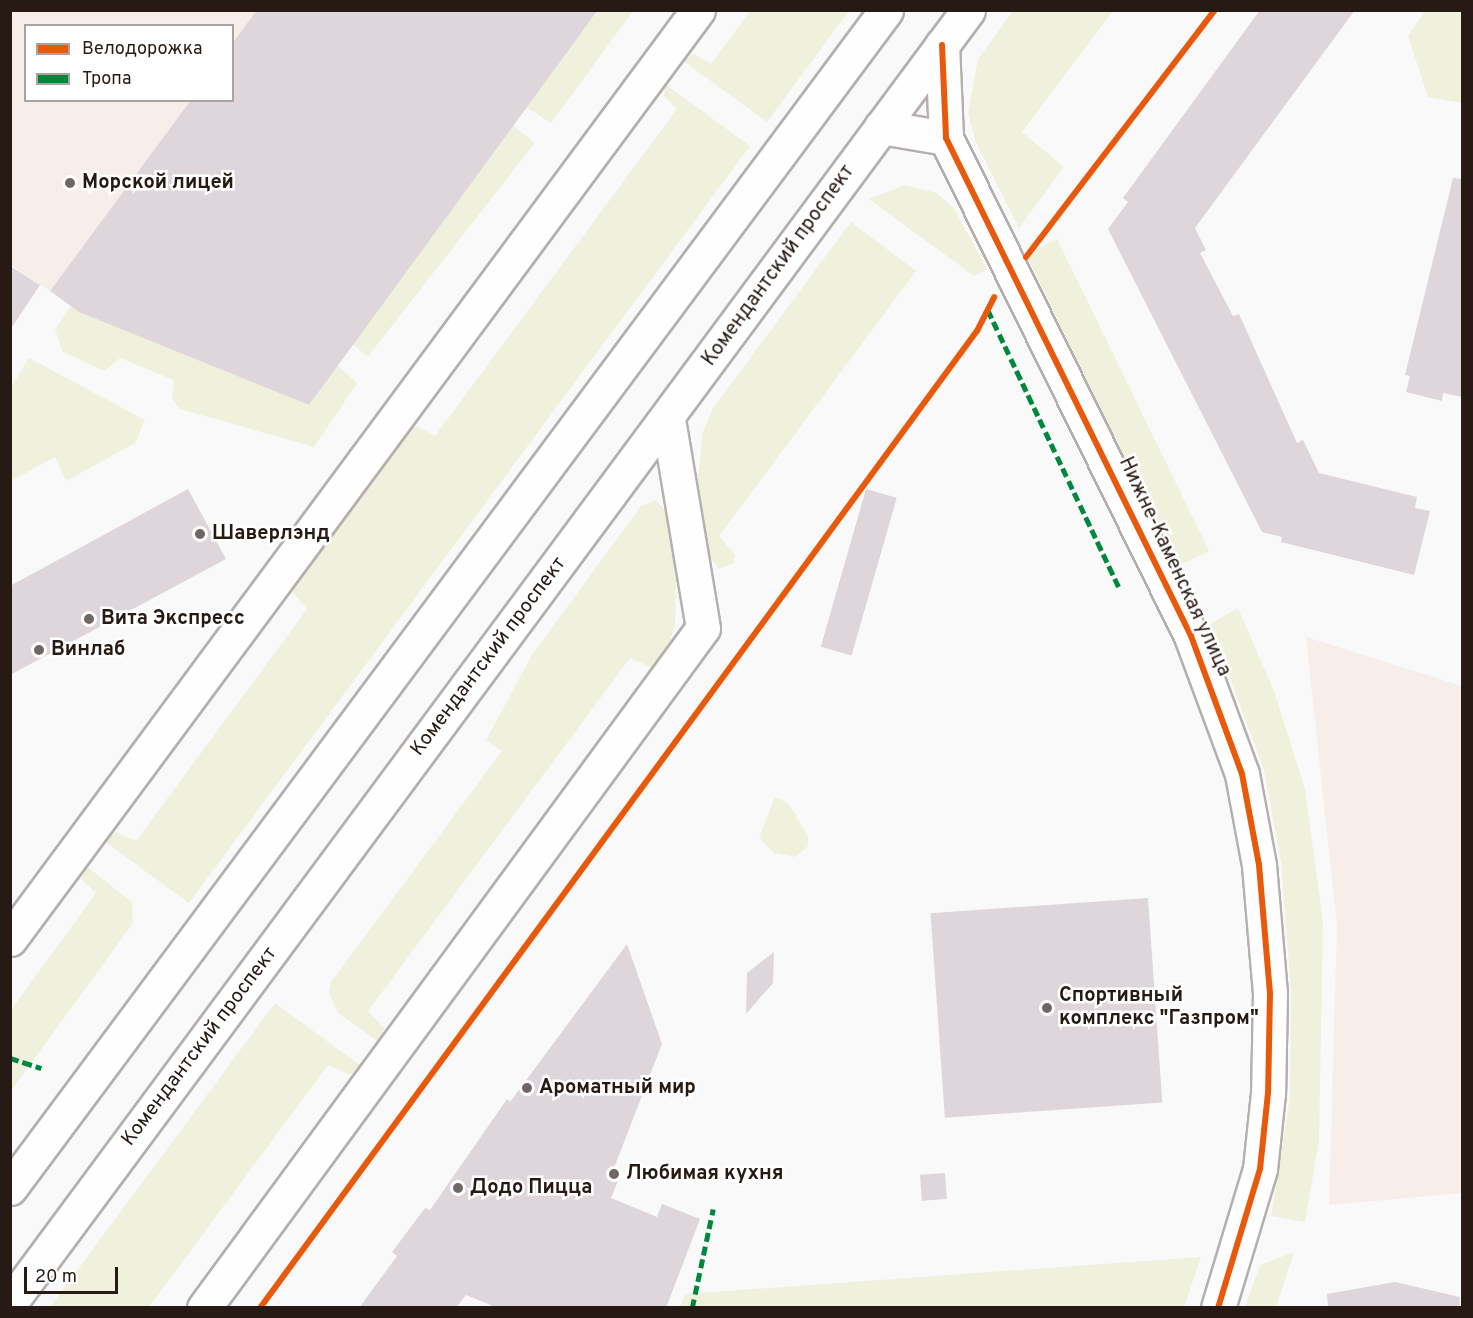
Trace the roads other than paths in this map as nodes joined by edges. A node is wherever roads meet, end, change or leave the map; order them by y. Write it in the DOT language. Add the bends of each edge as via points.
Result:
graph roads {
  1 [pos="698,10"];
  2 [pos="886,10"];
  3 [pos="968,10"];
  4 [pos="942,45"];
  5 [pos="881,127"];
  6 [pos="946,138"];
  7 [pos="668,418"];
  8 [pos="10,939"];
  9 [pos="10,1188"];
  10 [pos="10,1303"];
  11 [pos="204,1308"];
  12 [pos="1218,1308"];
  1 -- 8 [label="street"];
  2 -- 9 [label="street"];
  3 -- 4 [label="street, Комендантский проспект"];
  4 -- 5 [label="street, Комендантский проспект"];
  4 -- 6 [label="street, Нижне-Каменская улица"];
  5 -- 6 [label="street"];
  5 -- 7 [label="street, Комендантский проспект"];
  6 -- 12 [label="street, Нижне-Каменская улица" via="1191,636 1242,774 1259,865 1270,993 1268,1093 1260,1169"];
  7 -- 10 [label="street, Комендантский проспект"];
  7 -- 11 [label="street" via="703,628"];
}
